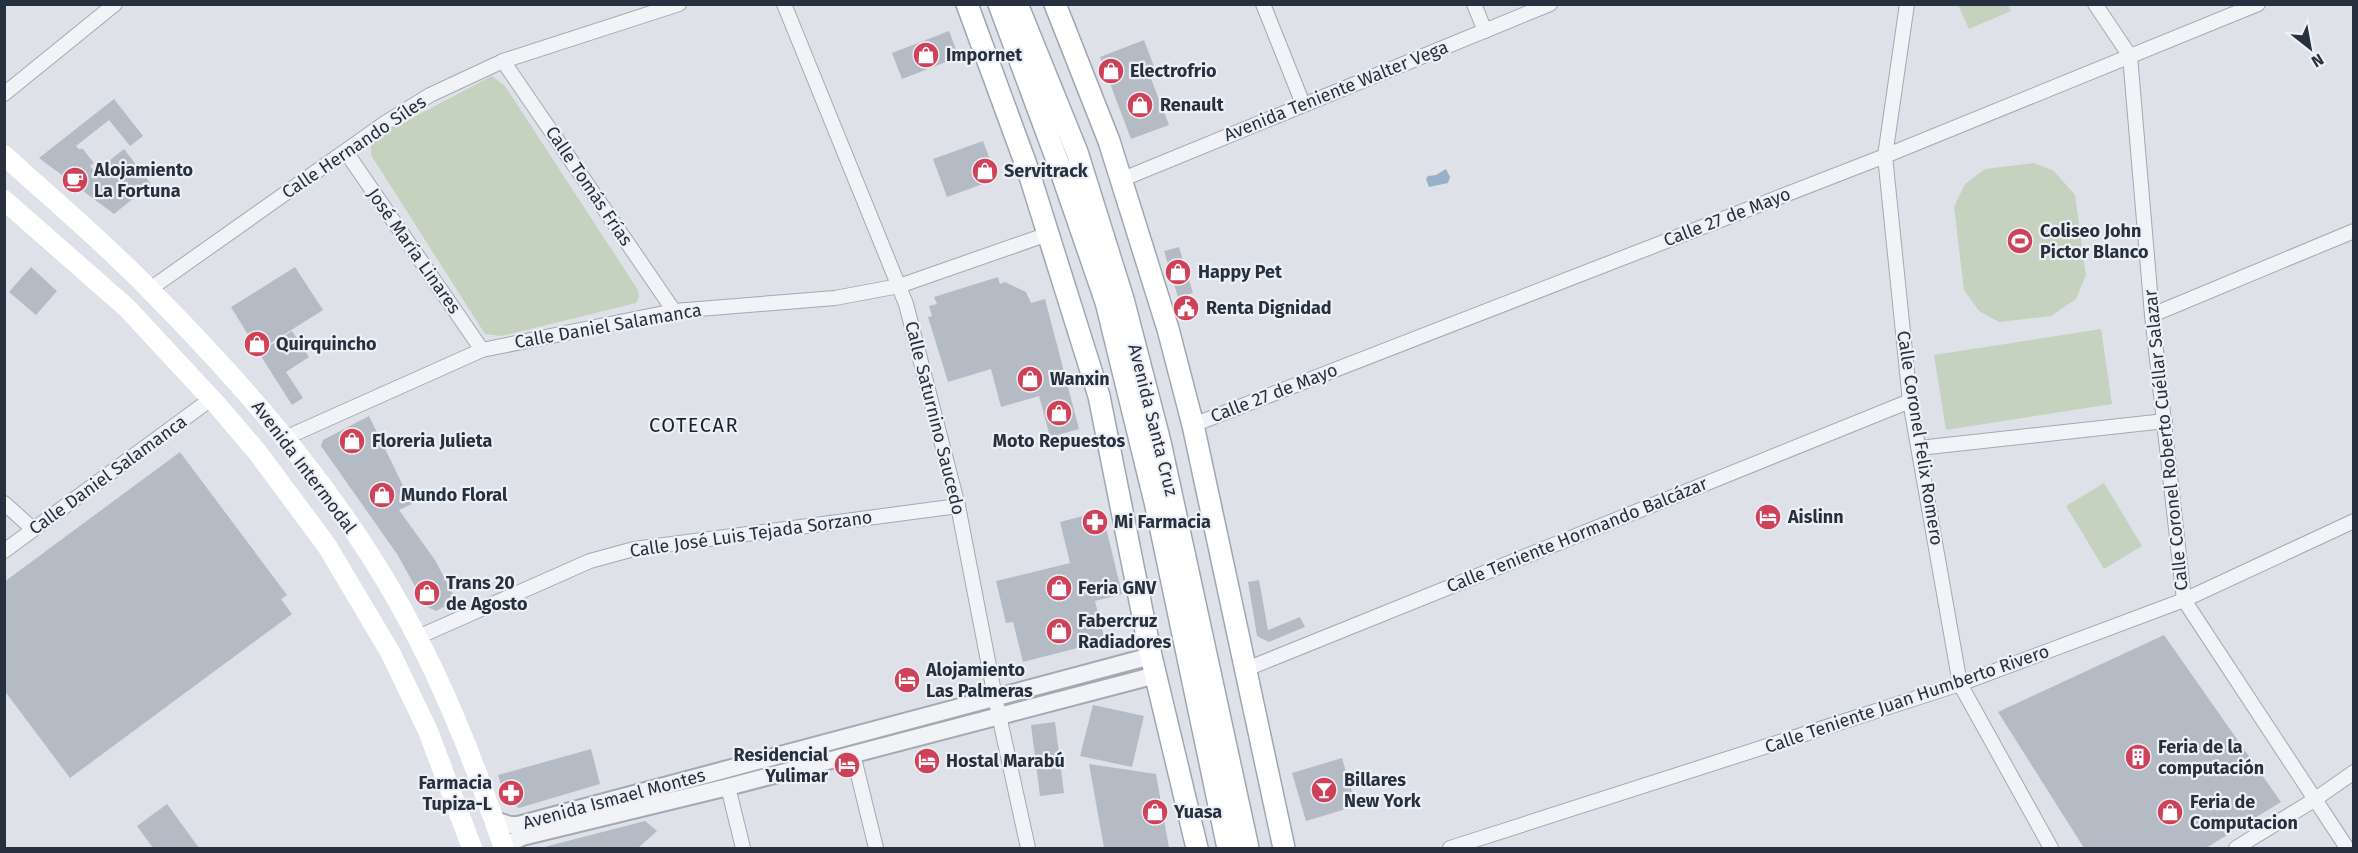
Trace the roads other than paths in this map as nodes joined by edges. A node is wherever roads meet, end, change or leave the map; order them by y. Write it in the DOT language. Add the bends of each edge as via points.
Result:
graph roads {
  1 [pos="115,4"];
  2 [pos="679,4"];
  3 [pos="784,4"];
  4 [pos="967,4"];
  5 [pos="974,4"];
  6 [pos="999,4"];
  7 [pos="1055,4"];
  8 [pos="1263,4"];
  9 [pos="1474,4"];
  10 [pos="1550,4"];
  11 [pos="1907,4"];
  12 [pos="2095,4"];
  13 [pos="2258,4"];
  14 [pos="1023,11"];
  15 [pos="977,28"];
  16 [pos="1485,31"];
  17 [pos="2130,56"];
  18 [pos="503,61"];
  19 [pos="4,94"];
  20 [pos="1303,104"];
  21 [pos="346,152"];
  22 [pos="4,155"];
  23 [pos="1885,156"];
  24 [pos="1123,179"];
  25 [pos="4,200"];
  26 [pos="2354,231"];
  27 [pos="1048,234"];
  28 [pos="899,286"];
  29 [pos="150,289"];
  30 [pos="674,311"];
  31 [pos="2152,315"];
  32 [pos="482,350"];
  33 [pos="211,399"];
  34 [pos="1910,401"];
  35 [pos="2165,421"];
  36 [pos="1193,425"];
  37 [pos="285,438"];
  38 [pos="1919,448"];
  39 [pos="4,503"];
  40 [pos="958,506"];
  41 [pos="2354,521"];
  42 [pos="33,529"];
  43 [pos="352,529"];
  44 [pos="327,546"];
  45 [pos="4,551"];
  46 [pos="2184,600"];
  47 [pos="418,637"];
  48 [pos="1154,665"];
  49 [pos="1244,670"];
  50 [pos="1960,684"];
  51 [pos="995,697"];
  52 [pos="1000,716"];
  53 [pos="853,754"];
  54 [pos="2354,772"];
  55 [pos="728,787"];
  56 [pos="2314,800"];
  57 [pos="494,820"];
  58 [pos="472,849"];
  59 [pos="505,849"];
  60 [pos="743,849"];
  61 [pos="876,849"];
  62 [pos="1028,849"];
  63 [pos="1197,849"];
  64 [pos="1228,849"];
  65 [pos="1248,849"];
  66 [pos="1284,849"];
  67 [pos="1450,849"];
  68 [pos="2051,849"];
  69 [pos="2236,849"];
  70 [pos="2348,849"];
  1 -- 19 [label="street"];
  2 -- 18 [label="street, Calle Hernando Síles"];
  3 -- 28 [label="street, Calle Saturnino Saucedo"];
  4 -- 15 [label="main road"];
  5 -- 15 [label="main road"];
  6 -- 64 [label="main road, Avenida Santa Cruz" via="1106,302 1156,506"];
  7 -- 24 [label="main road, Avenida Santa Cruz"];
  8 -- 20 [label="street"];
  9 -- 16 [label="street"];
  10 -- 16 [label="street, Avenida Teniente Walter Vega"];
  11 -- 23 [label="street, Calle Coronel Felix Romero"];
  12 -- 17 [label="street"];
  13 -- 17 [label="street, Calle 27 de Mayo"];
  14 -- 65 [label="main road, Avenida Santa Cruz" via="1077,152 1123,299 1160,442"];
  15 -- 27 [label="main road"];
  16 -- 20 [label="street, Avenida Teniente Walter Vega"];
  17 -- 23 [label="street, Calle 27 de Mayo"];
  17 -- 31 [label="street, Calle Coronel Roberto Cuéllar Salazar"];
  18 -- 21 [label="street, Calle Hernando Síles" via="430,95"];
  18 -- 30 [label="street, Calle Tomás Frías"];
  20 -- 24 [label="street, Avenida Teniente Walter Vega"];
  21 -- 29 [label="street, Calle Hernando Síles"];
  21 -- 32 [label="street, José María Linares"];
  22 -- 29 [label="main road, Avenida Intermodal"];
  23 -- 34 [label="street, Calle Coronel Felix Romero"];
  23 -- 36 [label="street, Calle 27 de Mayo"];
  24 -- 36 [label="main road, Avenida Santa Cruz"];
  25 -- 33 [label="main road, Avenida Intermodal" via="127,308"];
  26 -- 31 [label="street"];
  27 -- 28 [label="street, Calle Daniel Salamanca"];
  27 -- 48 [label="main road" via="1099,396"];
  28 -- 30 [label="street, Calle Daniel Salamanca" via="835,298"];
  28 -- 40 [label="street, Calle Saturnino Saucedo"];
  29 -- 37 [label="main road, Avenida Intermodal"];
  30 -- 32 [label="street, Calle Daniel Salamanca"];
  31 -- 35 [label="street, Calle Coronel Roberto Cuéllar Salazar"];
  32 -- 37 [label="street, Calle Daniel Salamanca"];
  33 -- 42 [label="street, Calle Daniel Salamanca"];
  33 -- 44 [label="main road, Avenida Intermodal" via="258,453"];
  34 -- 38 [label="street, Calle Coronel Felix Romero"];
  34 -- 49 [label="street, Calle Teniente Hormando Balcázar"];
  35 -- 38 [label="street"];
  35 -- 46 [label="street, Calle Coronel Roberto Cuéllar Salazar"];
  36 -- 49 [label="main road, Avenida Santa Cruz"];
  37 -- 43 [label="main road, Avenida Intermodal"];
  38 -- 50 [label="street, Calle Coronel Felix Romero"];
  39 -- 42 [label="street"];
  40 -- 47 [label="street, Calle José Luis Tejada Sorzano" via="634,549 590,561"];
  40 -- 51 [label="street, Calle Saturnino Saucedo"];
  41 -- 46 [label="street, Calle Teniente Juan Humberto Rivero"];
  42 -- 45 [label="street, Calle Daniel Salamanca"];
  43 -- 44 [label="main road"];
  43 -- 47 [label="main road, Avenida Intermodal"];
  44 -- 58 [label="main road, Avenida Intermodal" via="390,652 428,731"];
  46 -- 50 [label="street, Calle Teniente Juan Humberto Rivero"];
  46 -- 56 [label="street, Calle Coronel Roberto Cuéllar Salazar"];
  47 -- 57 [label="main road, Avenida Intermodal" via="453,711"];
  48 -- 51 [label="street, Avenida Ismael Montes"];
  48 -- 52 [label="street, Avenida Ismael Montes"];
  48 -- 63 [label="main road"];
  49 -- 66 [label="main road, Avenida Santa Cruz"];
  50 -- 67 [label="street, Calle Teniente Juan Humberto Rivero"];
  50 -- 68 [label="street, Calle Coronel Felix Romero"];
  51 -- 52 [label="street, Calle Saturnino Saucedo"];
  51 -- 57 [label="street, Avenida Ismael Montes" via="518,825"];
  52 -- 53 [label="street, Avenida Ismael Montes"];
  52 -- 62 [label="street, Calle Saturnino Saucedo"];
  53 -- 55 [label="street, Avenida Ismael Montes"];
  53 -- 61 [label="street"];
  54 -- 56 [label="street"];
  55 -- 59 [label="street, Avenida Ismael Montes" via="522,837"];
  55 -- 60 [label="street"];
  56 -- 69 [label="street"];
  56 -- 70 [label="street, Calle Coronel Roberto Cuéllar Salazar"];
  57 -- 59 [label="main road, Avenida Intermodal"];
}
